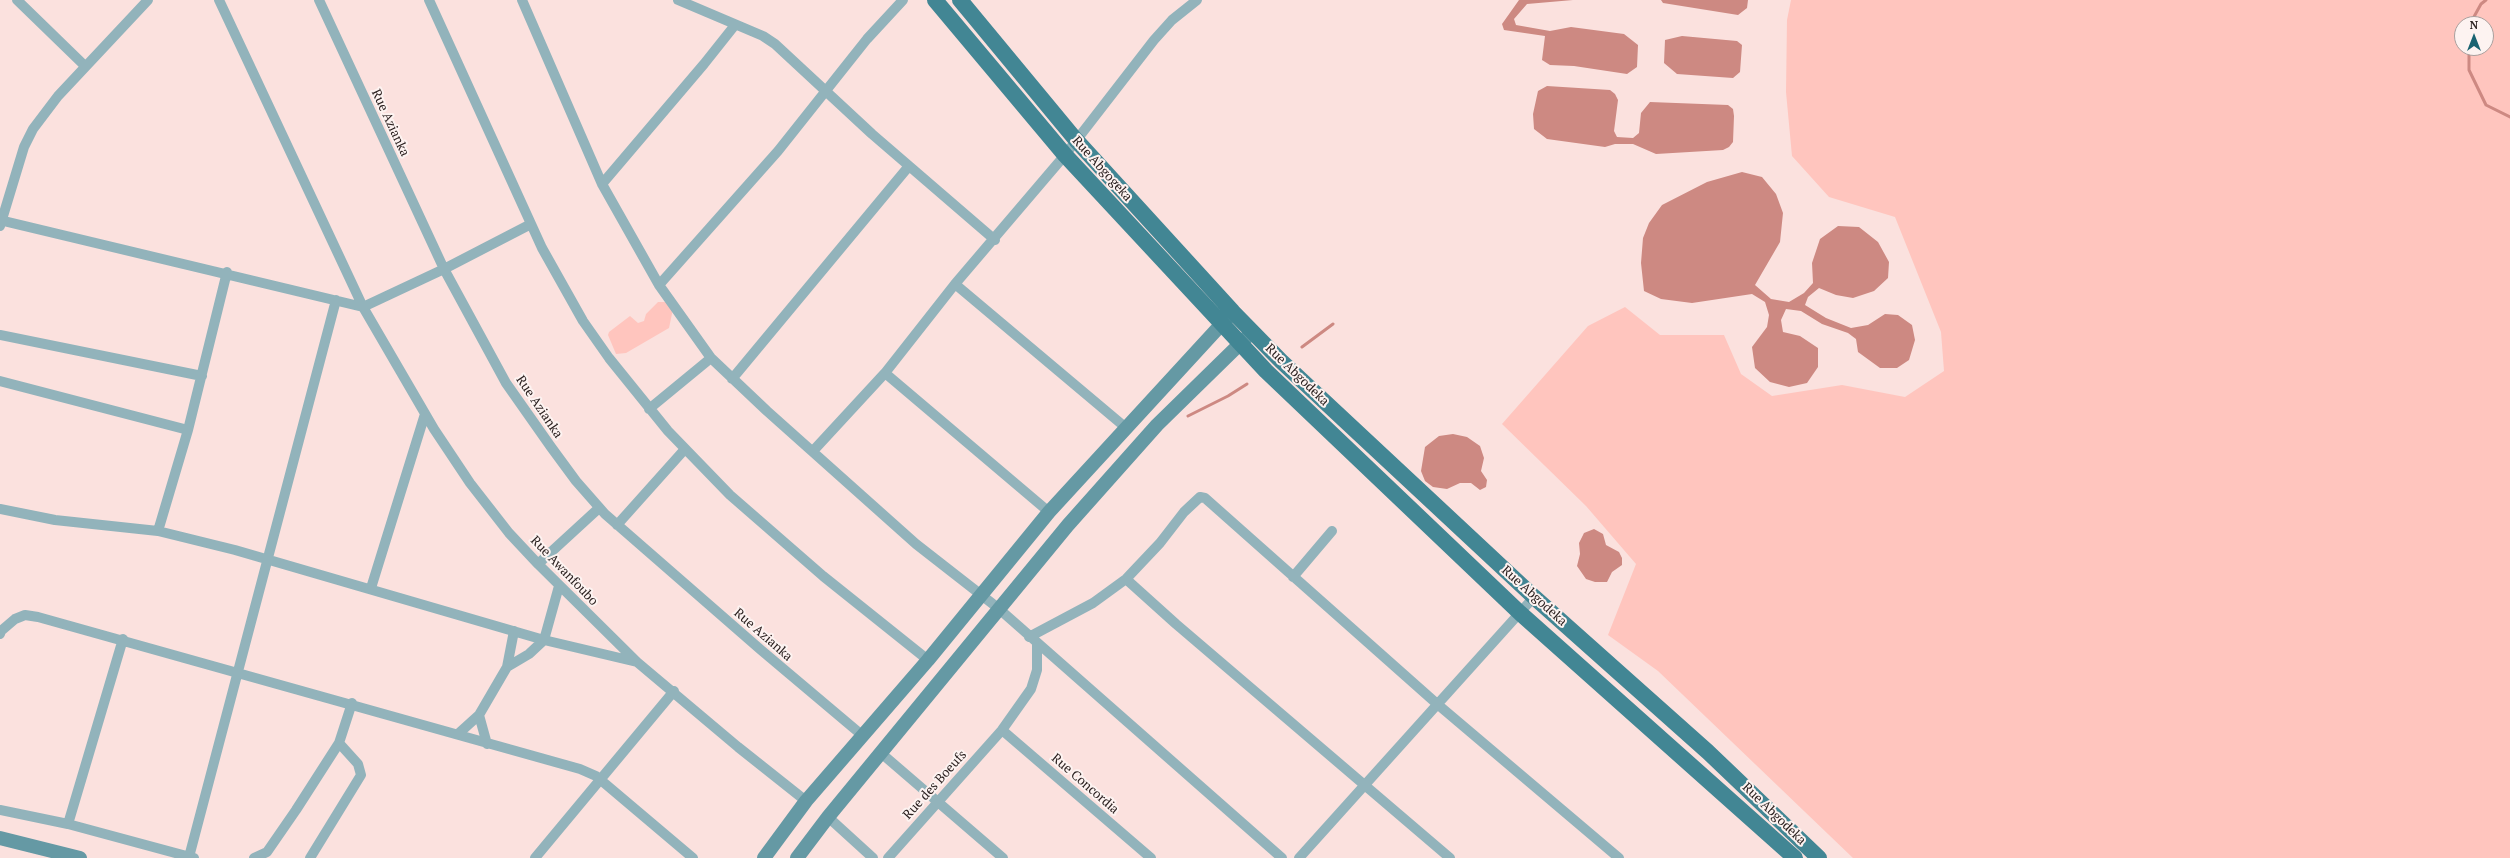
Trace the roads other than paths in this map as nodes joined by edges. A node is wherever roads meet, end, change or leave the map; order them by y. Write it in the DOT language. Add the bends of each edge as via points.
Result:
graph roads {
  1 [pos="18,0"];
  2 [pos="148,0"];
  3 [pos="219,0"];
  4 [pos="319,0"];
  5 [pos="430,0"];
  6 [pos="522,0"];
  7 [pos="678,0"];
  8 [pos="903,0"];
  9 [pos="935,0"];
  10 [pos="960,0"];
  11 [pos="1197,0"];
  12 [pos="734,25"];
  13 [pos="85,66"];
  14 [pos="827,90"];
  15 [pos="1076,140"];
  16 [pos="1065,155"];
  17 [pos="908,166"];
  18 [pos="602,184"];
  19 [pos="0,223"];
  20 [pos="531,224"];
  21 [pos="995,240"];
  22 [pos="444,269"];
  23 [pos="227,272"];
  24 [pos="955,284"];
  25 [pos="659,285"];
  26 [pos="336,300"];
  27 [pos="363,307"];
  28 [pos="1233,312"];
  29 [pos="1220,324"];
  30 [pos="1252,331"];
  31 [pos="0,335"];
  32 [pos="1239,343"];
  33 [pos="711,358"];
  34 [pos="884,373"];
  35 [pos="202,376"];
  36 [pos="732,379"];
  37 [pos="0,381"];
  38 [pos="649,409"];
  39 [pos="425,414"];
  40 [pos="1125,427"];
  41 [pos="188,430"];
  42 [pos="685,449"];
  43 [pos="813,451"];
  44 [pos="599,508"];
  45 [pos="0,509"];
  46 [pos="1049,512"];
  47 [pos="617,524"];
  48 [pos="158,531"];
  49 [pos="1332,531"];
  50 [pos="267,558"];
  51 [pos="538,564"];
  52 [pos="1293,577"];
  53 [pos="1126,578"];
  54 [pos="559,586"];
  55 [pos="371,588"];
  56 [pos="981,594"];
  57 [pos="1534,598"];
  58 [pos="998,608"];
  59 [pos="1520,613"];
  60 [pos="514,631"];
  61 [pos="0,632"];
  62 [pos="123,639"];
  63 [pos="544,640"];
  64 [pos="1033,641"];
  65 [pos="928,660"];
  66 [pos="637,662"];
  67 [pos="507,667"];
  68 [pos="236,671"];
  69 [pos="674,691"];
  70 [pos="352,703"];
  71 [pos="1436,704"];
  72 [pos="479,715"];
  73 [pos="1002,730"];
  74 [pos="458,734"];
  75 [pos="862,736"];
  76 [pos="339,742"];
  77 [pos="487,744"];
  78 [pos="881,753"];
  79 [pos="600,779"];
  80 [pos="1363,785"];
  81 [pos="806,801"];
  82 [pos="937,802"];
  83 [pos="0,810"];
  84 [pos="828,817"];
  85 [pos="68,824"];
  86 [pos="0,838"];
  87 [pos="867,856"];
  88 [pos="80,858"];
  89 [pos="192,858"];
  90 [pos="254,858"];
  91 [pos="310,858"];
  92 [pos="535,858"];
  93 [pos="693,858"];
  94 [pos="764,858"];
  95 [pos="797,858"];
  96 [pos="888,858"];
  97 [pos="1003,858"];
  98 [pos="1151,858"];
  99 [pos="1282,858"];
  100 [pos="1299,858"];
  101 [pos="1450,858"];
  102 [pos="1619,858"];
  103 [pos="1795,858"];
  104 [pos="1819,858"];
  1 -- 13 [label="street"];
  2 -- 13 [label="street"];
  3 -- 27 [label="street, Rue Awanfoubo"];
  4 -- 22 [label="street, Rue Azianka"];
  5 -- 20 [label="street"];
  6 -- 18 [label="street"];
  7 -- 12 [label="street"];
  8 -- 14 [label="street" via="867,39"];
  9 -- 16 [label="main road, Rue Abgogeka"];
  10 -- 15 [label="main road, Rue Abgogeka"];
  11 -- 15 [label="street" via="1172,20 1154,40"];
  12 -- 14 [label="street" via="775,44"];
  12 -- 18 [label="street" via="695,76"];
  13 -- 19 [label="street" via="33,129 24,147"];
  14 -- 17 [label="street"];
  14 -- 25 [label="street" via="778,151"];
  15 -- 16 [label="street"];
  15 -- 28 [label="main road, Rue Abgogeka"];
  16 -- 21 [label="street"];
  16 -- 29 [label="main road, Rue Abgogeka"];
  17 -- 21 [label="street"];
  17 -- 36 [label="street"];
  18 -- 25 [label="street"];
  19 -- 23 [label="street"];
  20 -- 22 [label="street"];
  20 -- 38 [label="street" via="584,321"];
  21 -- 24 [label="street"];
  22 -- 27 [label="street"];
  22 -- 44 [label="street, Rue Azianka" via="522,407"];
  23 -- 26 [label="street"];
  23 -- 35 [label="street"];
  24 -- 34 [label="street"];
  24 -- 40 [label="street"];
  25 -- 33 [label="street"];
  26 -- 27 [label="street"];
  26 -- 50 [label="street"];
  27 -- 39 [label="street, Rue Awanfoubo"];
  28 -- 29 [label="main road"];
  28 -- 30 [label="main road, Rue Abgogeka"];
  29 -- 32 [label="main road, Rue Abgogeka"];
  29 -- 40 [label="main road"];
  30 -- 32 [label="main road"];
  30 -- 57 [label="main road, Rue Abgodeka"];
  31 -- 35 [label="street"];
  32 -- 58 [label="main road" via="1152,431"];
  32 -- 59 [label="main road, Rue Abgodeka"];
  33 -- 36 [label="street"];
  33 -- 38 [label="street"];
  34 -- 43 [label="street"];
  34 -- 46 [label="street"];
  35 -- 41 [label="street"];
  36 -- 43 [label="street"];
  37 -- 41 [label="street"];
  38 -- 42 [label="street"];
  39 -- 51 [label="street, Rue Awanfoubo" via="470,483 509,533"];
  39 -- 55 [label="street"];
  40 -- 46 [label="main road"];
  41 -- 48 [label="street"];
  42 -- 47 [label="street"];
  42 -- 65 [label="street" via="770,532"];
  43 -- 56 [label="street" via="916,544"];
  44 -- 47 [label="street, Rue Azianka"];
  44 -- 51 [label="street"];
  45 -- 48 [label="street" via="55,520"];
  46 -- 56 [label="main road"];
  47 -- 75 [label="street, Rue Azianka"];
  48 -- 50 [label="street"];
  49 -- 52 [label="street"];
  50 -- 55 [label="street"];
  50 -- 68 [label="street"];
  51 -- 54 [label="street, Rue Awanfoubo"];
  52 -- 53 [label="street" via="1209,501 1200,497"];
  52 -- 71 [label="street"];
  53 -- 64 [label="street" via="1093,603"];
  53 -- 80 [label="street"];
  54 -- 63 [label="street"];
  54 -- 66 [label="street, Rue Awanfoubo"];
  55 -- 60 [label="street"];
  56 -- 58 [label="street"];
  56 -- 65 [label="main road"];
  57 -- 59 [label="street"];
  57 -- 104 [label="main road, Rue Abgodeka" via="1708,752"];
  58 -- 64 [label="street"];
  58 -- 78 [label="main road"];
  59 -- 71 [label="street"];
  59 -- 103 [label="main road, Rue Abgodeka"];
  60 -- 63 [label="street"];
  60 -- 67 [label="street"];
  61 -- 62 [label="street" via="15,619 25,615"];
  62 -- 68 [label="street"];
  62 -- 85 [label="street"];
  63 -- 66 [label="street"];
  63 -- 67 [label="street" via="529,654"];
  64 -- 73 [label="street, Rue des Boeufs" via="1035,680"];
  64 -- 99 [label="street"];
  65 -- 75 [label="main road"];
  66 -- 69 [label="street, Rue Awanfoubo"];
  67 -- 72 [label="street"];
  68 -- 70 [label="street"];
  68 -- 89 [label="street"];
  69 -- 79 [label="street"];
  69 -- 81 [label="street, Rue Awanfoubo" via="738,747"];
  70 -- 74 [label="street"];
  70 -- 76 [label="street"];
  71 -- 80 [label="street"];
  71 -- 102 [label="street"];
  72 -- 74 [label="street"];
  72 -- 77 [label="street"];
  73 -- 82 [label="street, Rue des Boeufs"];
  73 -- 98 [label="street, Rue Concordia"];
  74 -- 77 [label="street"];
  75 -- 81 [label="main road"];
  76 -- 90 [label="street" via="268,852"];
  76 -- 91 [label="street" via="358,764 361,775"];
  77 -- 79 [label="street" via="580,768"];
  78 -- 82 [label="street"];
  78 -- 84 [label="main road"];
  79 -- 92 [label="street"];
  79 -- 93 [label="street"];
  80 -- 100 [label="street"];
  80 -- 101 [label="street"];
  81 -- 94 [label="main road"];
  82 -- 96 [label="street, Rue des Boeufs"];
  82 -- 97 [label="street"];
  83 -- 85 [label="street"];
  84 -- 87 [label="street"];
  84 -- 95 [label="main road"];
  85 -- 89 [label="street"];
  86 -- 88 [label="main road"];
}
